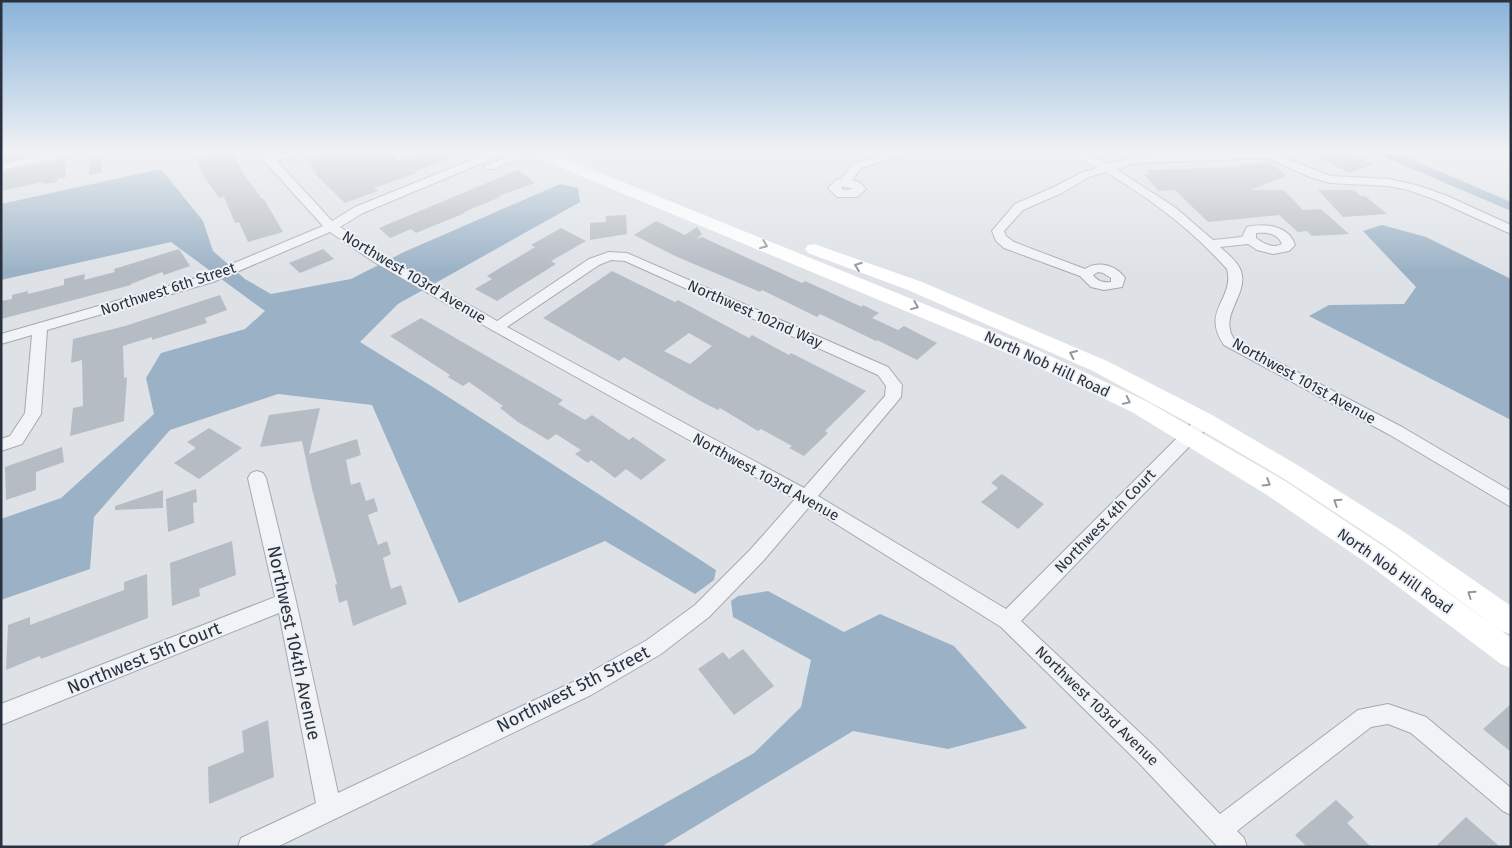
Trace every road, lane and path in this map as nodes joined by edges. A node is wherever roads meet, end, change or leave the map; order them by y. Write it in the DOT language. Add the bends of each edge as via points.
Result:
graph roads {
  1 [pos="299,192"];
  2 [pos="404,192"];
  3 [pos="431,192"];
  4 [pos="632,192"];
  5 [pos="668,192"];
  6 [pos="1054,192"];
  7 [pos="1141,192"];
  8 [pos="1426,192"];
  9 [pos="331,227"];
  10 [pos="1511,230"];
  11 [pos="1250,240"];
  12 [pos="1211,244"];
  13 [pos="1086,274"];
  14 [pos="496,327"];
  15 [pos="40,328"];
  16 [pos="1,339"];
  17 [pos="894,385"];
  18 [pos="1196,428"];
  19 [pos="8,442"];
  20 [pos="257,478"];
  21 [pos="808,498"];
  22 [pos="1511,500"];
  23 [pos="286,601"];
  24 [pos="1008,621"];
  25 [pos="1511,622"];
  26 [pos="1511,655"];
  27 [pos="1388,714"];
  28 [pos="1,715"];
  29 [pos="1511,803"];
  30 [pos="329,808"];
  31 [pos="1220,829"];
  32 [pos="250,847"];
  33 [pos="1235,847"];
  1 -- 9 [label="street, Northwest 103rd Avenue"];
  2 -- 9 [label="street, Northwest 6th Street" via="359,210"];
  3 -- 9 [label="street, Northwest 6th Street" via="374,215"];
  4 -- 18 [label="main road, North Nob Hill Road, one-way" via="1028,354 1140,407"];
  18 -- 5 [label="main road, North Nob Hill Road, one-way" via="1100,366 924,290"];
  6 -- 13 [label="street" via="1019,207 998,231 1000,238 1009,245"];
  7 -- 12 [label="street, Northwest 101st Avenue"];
  8 -- 10 [label="street"];
  9 -- 14 [label="street, Northwest 103rd Avenue"];
  9 -- 15 [label="street, Northwest 6th Street" via="208,279"];
  11 -- 12 [label="street"];
  12 -- 22 [label="street, Northwest 101st Avenue" via="1234,268 1236,280 1223,317 1222,332 1229,342 1396,431"];
  14 -- 17 [label="street, Northwest 102nd Way" via="594,262 609,256 627,257 883,370"];
  14 -- 21 [label="street, Northwest 103rd Avenue"];
  15 -- 16 [label="street, Northwest 6th Street"];
  15 -- 19 [label="street" via="33,414"];
  17 -- 21 [label="street, Northwest 5th Street" via="893,398"];
  18 -- 24 [label="street, Northwest 4th Court"];
  25 -- 18 [label="main road, North Nob Hill Road, one-way" via="1395,539 1291,472"];
  18 -- 26 [label="main road, North Nob Hill Road, one-way"];
  20 -- 23 [label="street, Northwest 104th Avenue"];
  21 -- 24 [label="street, Northwest 103rd Avenue"];
  21 -- 30 [label="street, Northwest 5th Street" via="702,610 654,647 583,688"];
  23 -- 28 [label="street, Northwest 5th Court"];
  23 -- 30 [label="street, Northwest 104th Avenue"];
  24 -- 31 [label="street, Northwest 103rd Avenue"];
  27 -- 29 [label="street" via="1418,725"];
  27 -- 31 [label="street" via="1366,717"];
  30 -- 32 [label="street, Northwest 5th Street"];
  31 -- 33 [label="street, Northwest 103rd Avenue"];
}
